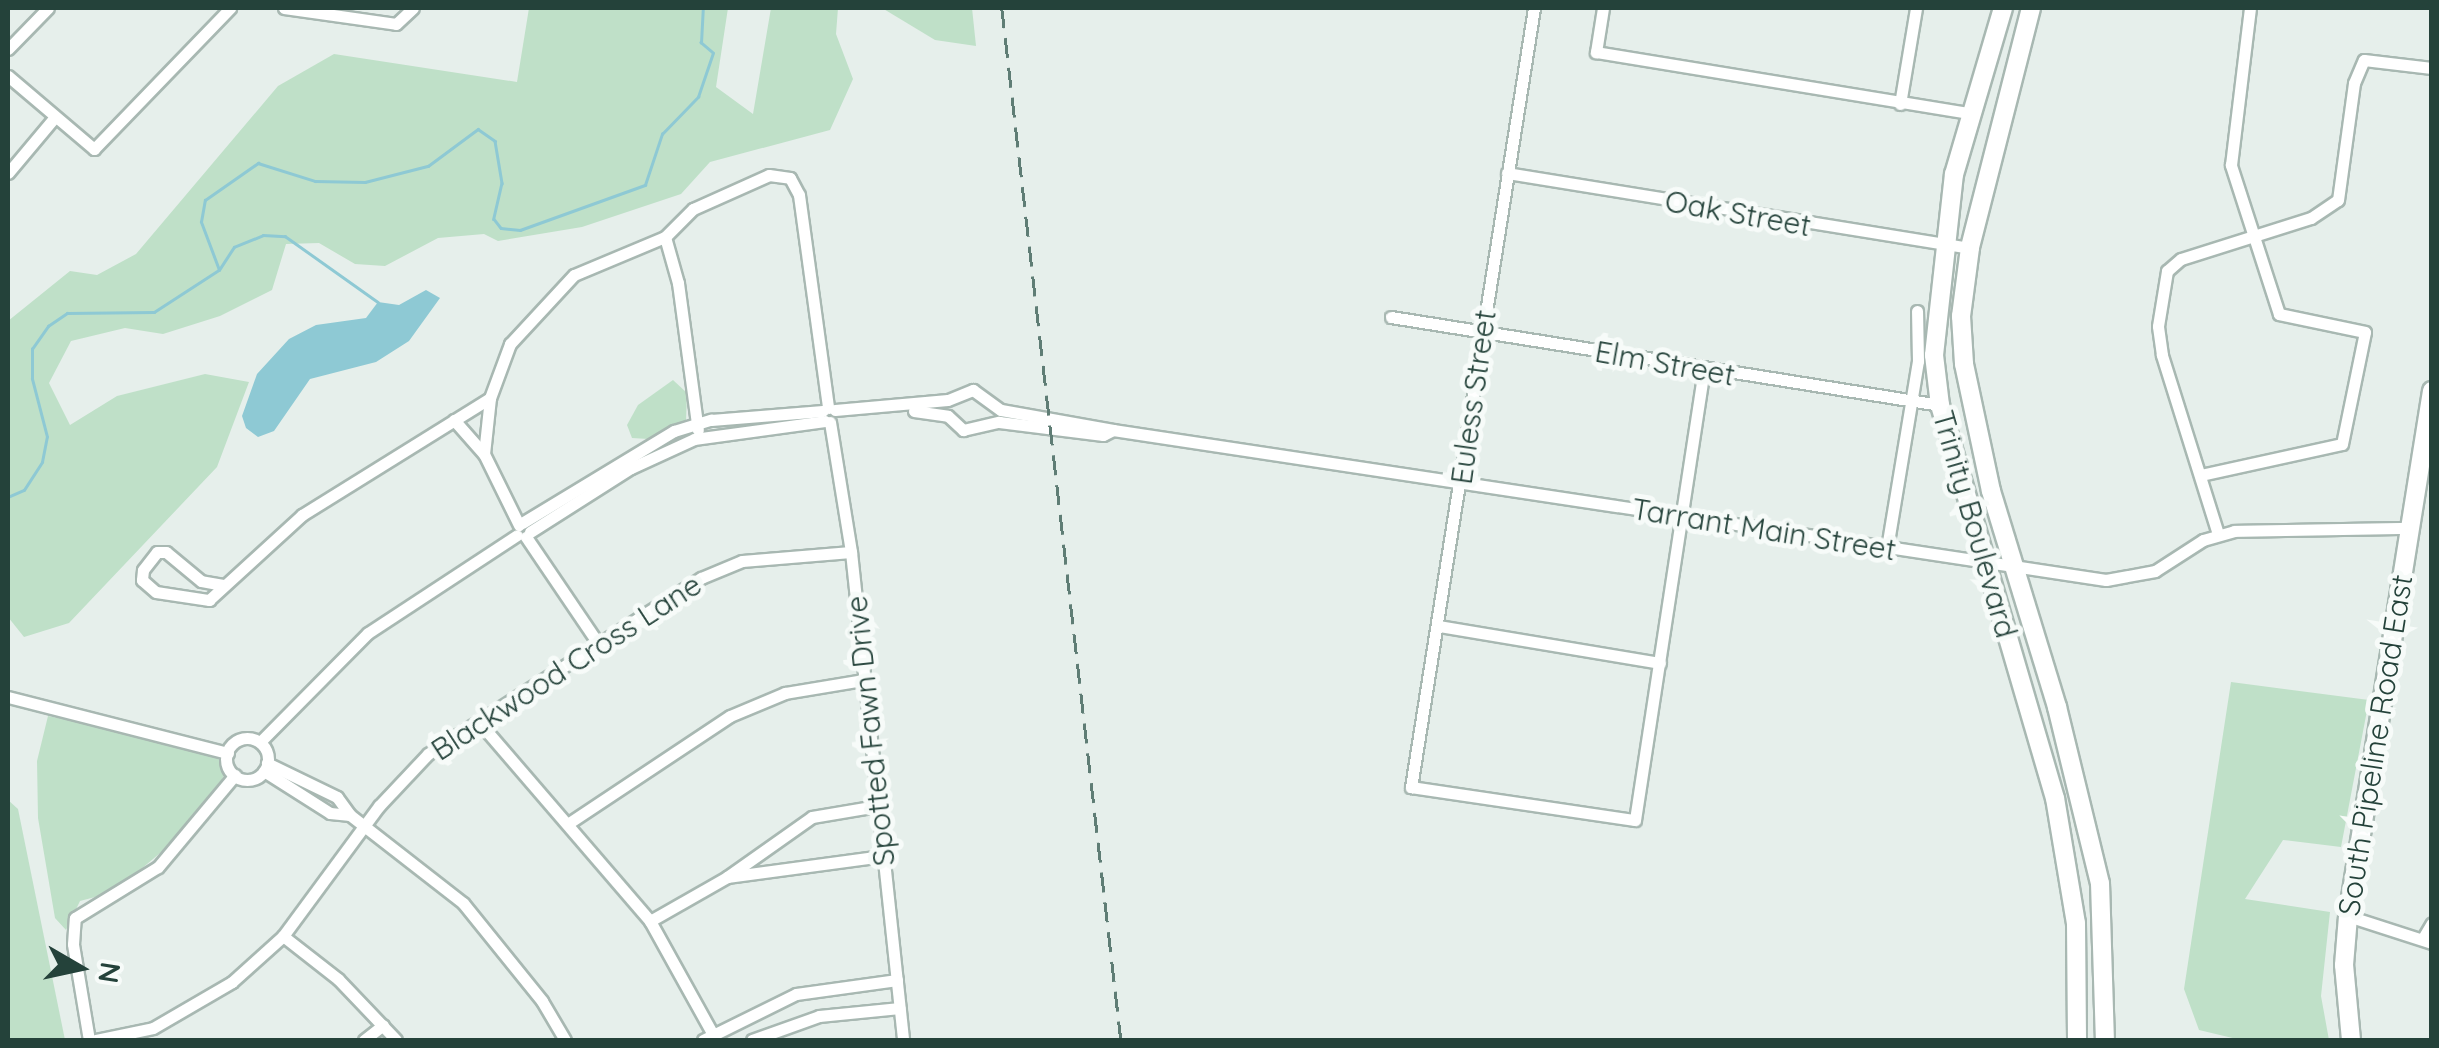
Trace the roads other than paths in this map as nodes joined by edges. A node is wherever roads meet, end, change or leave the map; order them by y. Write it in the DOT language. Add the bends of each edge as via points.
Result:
graph roads {
  1 [pos="48,8"];
  2 [pos="230,8"];
  3 [pos="284,8"];
  4 [pos="413,8"];
  5 [pos="1534,8"];
  6 [pos="1603,8"];
  7 [pos="1916,8"];
  8 [pos="2003,8"];
  9 [pos="2030,8"];
  10 [pos="2250,8"];
  11 [pos="8,49"];
  12 [pos="2432,68"];
  13 [pos="8,76"];
  14 [pos="1900,104"];
  15 [pos="1972,114"];
  16 [pos="56,117"];
  17 [pos="8,173"];
  18 [pos="1507,173"];
  19 [pos="2254,236"];
  20 [pos="665,238"];
  21 [pos="1943,247"];
  22 [pos="1970,248"];
  23 [pos="1917,311"];
  24 [pos="1391,318"];
  25 [pos="1482,331"];
  26 [pos="1704,370"];
  27 [pos="2432,391"];
  28 [pos="490,398"];
  29 [pos="948,400"];
  30 [pos="1908,402"];
  31 [pos="1940,405"];
  32 [pos="829,415"];
  33 [pos="948,416"];
  34 [pos="454,420"];
  35 [pos="1050,422"];
  36 [pos="698,431"];
  37 [pos="484,454"];
  38 [pos="2201,474"];
  39 [pos="1460,482"];
  40 [pos="1684,516"];
  41 [pos="2408,528"];
  42 [pos="523,530"];
  43 [pos="2218,534"];
  44 [pos="1887,548"];
  45 [pos="851,552"];
  46 [pos="1986,563"];
  47 [pos="2015,568"];
  48 [pos="223,585"];
  49 [pos="1439,626"];
  50 [pos="598,645"];
  51 [pos="1660,664"];
  52 [pos="863,680"];
  53 [pos="8,697"];
  54 [pos="479,722"];
  55 [pos="260,742"];
  56 [pos="228,753"];
  57 [pos="266,767"];
  58 [pos="234,776"];
  59 [pos="877,806"];
  60 [pos="569,823"];
  61 [pos="366,824"];
  62 [pos="883,856"];
  63 [pos="727,876"];
  64 [pos="2348,916"];
  65 [pos="650,921"];
  66 [pos="2432,924"];
  67 [pos="283,936"];
  68 [pos="2427,941"];
  69 [pos="897,980"];
  70 [pos="900,1008"];
  71 [pos="383,1025"];
  72 [pos="155,1034"];
  73 [pos="711,1038"];
  74 [pos="92,1040"];
  75 [pos="364,1040"];
  76 [pos="396,1040"];
  77 [pos="565,1040"];
  78 [pos="752,1040"];
  79 [pos="902,1040"];
  80 [pos="2078,1040"];
  81 [pos="2104,1040"];
  82 [pos="2351,1040"];
  1 -- 11 [label="street"];
  2 -- 16 [label="street" via="94,148"];
  3 -- 4 [label="street" via="396,24"];
  5 -- 18 [label="street, Euless Street"];
  6 -- 14 [label="street" via="1596,52"];
  7 -- 14 [label="street"];
  8 -- 15 [label="main road, Trinity Boulevard"];
  9 -- 22 [label="main road, Trinity Boulevard"];
  10 -- 19 [label="street" via="2230,136 2231,166"];
  12 -- 19 [label="street" via="2364,60 2354,83 2338,200 2311,218"];
  13 -- 16 [label="street"];
  14 -- 15 [label="street"];
  15 -- 21 [label="main road, Trinity Boulevard"];
  16 -- 17 [label="street"];
  18 -- 21 [label="street, Oak Street"];
  18 -- 25 [label="street, Euless Street"];
  19 -- 38 [label="street" via="2181,259 2167,271 2158,326 2162,355"];
  19 -- 38 [label="street" via="2279,314 2364,332 2348,433 2330,448 2274,454"];
  20 -- 28 [label="street" via="598,261 556,290 510,344"];
  20 -- 32 [label="street, Spotted Fawn Drive" via="704,203 784,175 799,195"];
  20 -- 36 [label="street" via="678,283"];
  21 -- 22 [label="street, Oak Street"];
  21 -- 31 [label="main road, Trinity Boulevard" via="1934,314"];
  22 -- 47 [label="main road, Trinity Boulevard" via="1961,316 1964,364"];
  23 -- 30 [label="street" via="1921,336"];
  24 -- 25 [label="street, Elm Street"];
  25 -- 26 [label="street, Elm Street"];
  25 -- 39 [label="street, Euless Street"];
  26 -- 30 [label="street, Elm Street"];
  26 -- 40 [label="street"];
  27 -- 41 [label="main road, South Pipeline Road East"];
  28 -- 34 [label="street"];
  28 -- 37 [label="street"];
  29 -- 32 [label="street"];
  29 -- 33 [label="street"];
  29 -- 35 [label="street" via="974,390 1002,410"];
  30 -- 31 [label="street, Elm Street"];
  30 -- 44 [label="street"];
  31 -- 46 [label="main road, Trinity Boulevard"];
  32 -- 33 [label="street"];
  32 -- 36 [label="street"];
  32 -- 45 [label="street, Spotted Fawn Drive"];
  33 -- 35 [label="street" via="963,430"];
  34 -- 37 [label="street"];
  34 -- 48 [label="street" via="302,515"];
  35 -- 39 [label="street, Tarrant Main Street" via="1103,435 1112,430"];
  36 -- 42 [label="street" via="631,454"];
  37 -- 42 [label="street"];
  38 -- 43 [label="street"];
  39 -- 40 [label="street, Tarrant Main Street"];
  39 -- 49 [label="street, Euless Street"];
  40 -- 44 [label="street, Tarrant Main Street"];
  40 -- 51 [label="street"];
  41 -- 43 [label="street, Tarrant Main Street"];
  41 -- 64 [label="main road, South Pipeline Road East"];
  42 -- 50 [label="street"];
  42 -- 55 [label="street" via="368,633"];
  43 -- 47 [label="street, Tarrant Main Street" via="2141,576 2106,580"];
  44 -- 46 [label="street, Tarrant Main Street"];
  45 -- 50 [label="street, Blackwood Cross Lane" via="722,566"];
  45 -- 52 [label="street, Spotted Fawn Drive"];
  46 -- 47 [label="street, Tarrant Main Street"];
  46 -- 80 [label="main road, Trinity Boulevard" via="2055,798 2076,923"];
  47 -- 81 [label="main road, Trinity Boulevard" via="2100,883"];
  48 -- 48 [label="street" via="209,600 196,601 156,592 142,580 142,570 157,552 166,552 201,581"];
  49 -- 51 [label="street"];
  49 -- 51 [label="street, Euless Street" via="1412,787 1636,820"];
  50 -- 54 [label="street, Blackwood Cross Lane"];
  52 -- 59 [label="street, Spotted Fawn Drive"];
  52 -- 60 [label="street" via="785,694 730,716"];
  53 -- 56 [label="street"];
  54 -- 60 [label="street"];
  54 -- 61 [label="street, Blackwood Cross Lane" via="428,754"];
  55 -- 56 [label="street" via="244,739"];
  55 -- 57 [label="street"];
  56 -- 58 [label="street"];
  57 -- 58 [label="street" via="254,779"];
  57 -- 61 [label="street" via="330,813"];
  58 -- 74 [label="street" via="158,867 75,918 72,944"];
  59 -- 62 [label="street, Spotted Fawn Drive"];
  59 -- 63 [label="street" via="812,817"];
  60 -- 65 [label="street"];
  61 -- 67 [label="street, Blackwood Cross Lane"];
  61 -- 77 [label="street" via="463,903 542,1000"];
  62 -- 63 [label="street"];
  62 -- 69 [label="street, Spotted Fawn Drive"];
  63 -- 65 [label="street"];
  64 -- 68 [label="street"];
  64 -- 82 [label="main road, South Pipeline Road East" via="2344,965"];
  65 -- 73 [label="street"];
  66 -- 68 [label="street"];
  67 -- 71 [label="street"];
  67 -- 72 [label="street, Blackwood Cross Lane" via="232,982"];
  69 -- 70 [label="street, Spotted Fawn Drive"];
  69 -- 73 [label="street" via="796,994"];
  70 -- 78 [label="street" via="819,1016"];
  70 -- 79 [label="street, Spotted Fawn Drive"];
  71 -- 75 [label="street"];
  71 -- 76 [label="street"];
  72 -- 74 [label="street, Blackwood Cross Lane"];
}
